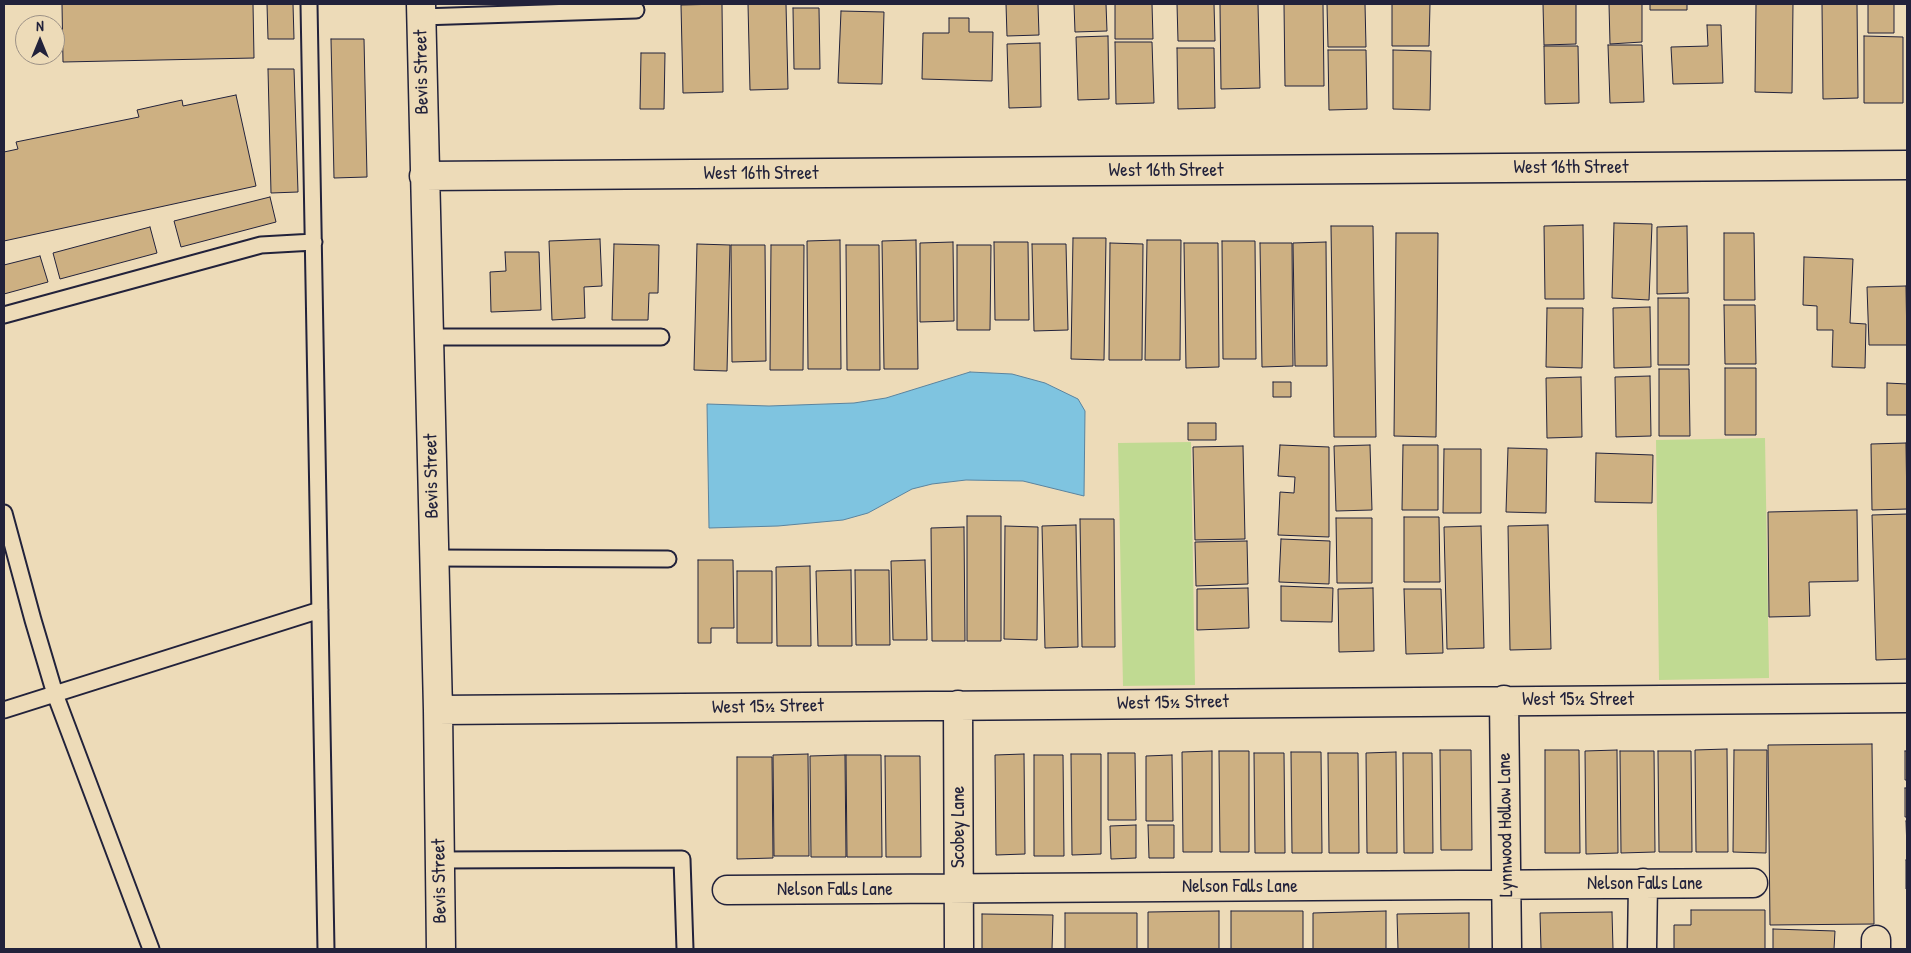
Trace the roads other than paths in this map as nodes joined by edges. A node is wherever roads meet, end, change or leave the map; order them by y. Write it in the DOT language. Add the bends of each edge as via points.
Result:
graph roads {
  1 [pos="309,4"];
  2 [pos="421,10"];
  3 [pos="636,10"];
  4 [pos="1907,166"];
  5 [pos="424,176"];
  6 [pos="314,242"];
  7 [pos="4,315"];
  8 [pos="428,337"];
  9 [pos="661,337"];
  10 [pos="4,514"];
  11 [pos="434,558"];
  12 [pos="668,559"];
  13 [pos="320,610"];
  14 [pos="56,694"];
  15 [pos="1907,698"];
  16 [pos="1504,700"];
  17 [pos="958,705"];
  18 [pos="4,710"];
  19 [pos="438,710"];
  20 [pos="440,860"];
  21 [pos="1754,883"];
  22 [pos="1506,884"];
  23 [pos="1643,884"];
  24 [pos="959,889"];
  25 [pos="727,890"];
  26 [pos="151,949"];
  27 [pos="326,949"];
  28 [pos="441,949"];
  29 [pos="685,949"];
  30 [pos="959,949"];
  31 [pos="1507,949"];
  32 [pos="1642,949"];
  1 -- 6 [label="lane"];
  2 -- 3 [label="lane"];
  2 -- 5 [label="street, Bevis Street"];
  4 -- 5 [label="street, West 16th Street"];
  5 -- 8 [label="street, Bevis Street"];
  6 -- 7 [label="lane" via="261,245"];
  6 -- 13 [label="lane"];
  8 -- 9 [label="lane"];
  8 -- 11 [label="street, Bevis Street"];
  10 -- 14 [label="lane" via="32,620"];
  11 -- 12 [label="lane"];
  11 -- 19 [label="street, Bevis Street"];
  13 -- 14 [label="lane"];
  13 -- 27 [label="lane"];
  14 -- 18 [label="lane"];
  14 -- 26 [label="lane"];
  15 -- 16 [label="street, West 15½ Street"];
  16 -- 17 [label="street, West 15½ Street"];
  16 -- 22 [label="street, Lynnwood Hollow Lane"];
  17 -- 19 [label="street, West 15½ Street"];
  17 -- 24 [label="street, Scobey Lane"];
  19 -- 20 [label="street, Bevis Street"];
  20 -- 28 [label="street, Bevis Street"];
  20 -- 29 [label="lane" via="682,859"];
  21 -- 23 [label="street, Nelson Falls Lane"];
  22 -- 23 [label="street, Nelson Falls Lane"];
  22 -- 24 [label="street, Nelson Falls Lane"];
  22 -- 31 [label="street, Lynnwood Hollow Lane"];
  23 -- 32 [label="street"];
  24 -- 25 [label="street, Nelson Falls Lane"];
  24 -- 30 [label="street, Scobey Lane"];
}
